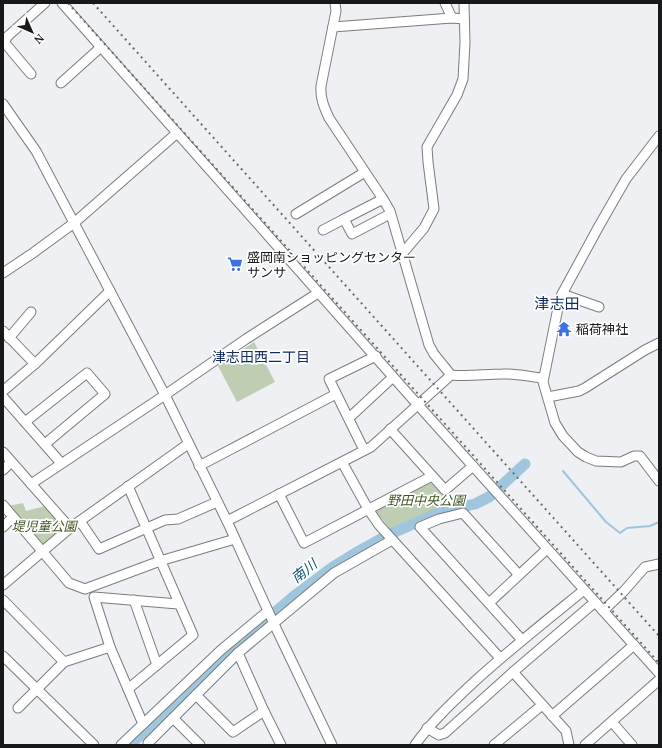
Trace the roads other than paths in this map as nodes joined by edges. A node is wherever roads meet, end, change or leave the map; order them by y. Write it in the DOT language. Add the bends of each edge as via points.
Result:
graph roads {
  1 [pos="45,3"];
  2 [pos="62,3"];
  3 [pos="335,3"];
  4 [pos="445,3"];
  5 [pos="464,3"];
  6 [pos="452,18"];
  7 [pos="464,19"];
  8 [pos="333,27"];
  9 [pos="3,43"];
  10 [pos="101,47"];
  11 [pos="31,74"];
  12 [pos="62,83"];
  13 [pos="3,104"];
  14 [pos="177,133"];
  15 [pos="659,136"];
  16 [pos="365,172"];
  17 [pos="383,199"];
  18 [pos="296,214"];
  19 [pos="390,214"];
  20 [pos="344,219"];
  21 [pos="74,223"];
  22 [pos="323,230"];
  23 [pos="402,254"];
  24 [pos="3,273"];
  25 [pos="110,291"];
  26 [pos="318,292"];
  27 [pos="562,294"];
  28 [pos="599,307"];
  29 [pos="31,312"];
  30 [pos="6,335"];
  31 [pos="659,343"];
  32 [pos="376,356"];
  33 [pos="35,364"];
  34 [pos="451,374"];
  35 [pos="394,377"];
  36 [pos="544,378"];
  37 [pos="3,391"];
  38 [pos="336,394"];
  39 [pos="165,395"];
  40 [pos="3,397"];
  41 [pos="548,397"];
  42 [pos="418,405"];
  43 [pos="348,418"];
  44 [pos="25,422"];
  45 [pos="390,429"];
  46 [pos="45,444"];
  47 [pos="188,444"];
  48 [pos="364,450"];
  49 [pos="3,452"];
  50 [pos="11,462"];
  51 [pos="342,462"];
  52 [pos="61,463"];
  53 [pos="199,466"];
  54 [pos="473,466"];
  55 [pos="3,470"];
  56 [pos="432,476"];
  57 [pos="659,481"];
  58 [pos="30,484"];
  59 [pos="128,486"];
  60 [pos="279,494"];
  61 [pos="217,502"];
  62 [pos="3,505"];
  63 [pos="368,509"];
  64 [pos="13,517"];
  65 [pos="80,521"];
  66 [pos="227,521"];
  67 [pos="3,527"];
  68 [pos="70,528"];
  69 [pos="146,529"];
  70 [pos="235,539"];
  71 [pos="392,540"];
  72 [pos="547,549"];
  73 [pos="42,550"];
  74 [pos="160,561"];
  75 [pos="659,564"];
  76 [pos="519,575"];
  77 [pos="3,585"];
  78 [pos="584,590"];
  79 [pos="3,600"];
  80 [pos="134,600"];
  81 [pos="595,602"];
  82 [pos="488,603"];
  83 [pos="178,604"];
  84 [pos="268,611"];
  85 [pos="603,611"];
  86 [pos="274,624"];
  87 [pos="522,640"];
  88 [pos="634,645"];
  89 [pos="110,647"];
  90 [pos="238,653"];
  91 [pos="3,656"];
  92 [pos="500,658"];
  93 [pos="64,662"];
  94 [pos="157,665"];
  95 [pos="513,672"];
  96 [pos="659,673"];
  97 [pos="659,680"];
  98 [pos="128,688"];
  99 [pos="37,689"];
  100 [pos="196,695"];
  101 [pos="542,704"];
  102 [pos="18,708"];
  103 [pos="264,711"];
  104 [pos="552,716"];
  105 [pos="173,718"];
  106 [pos="612,722"];
  107 [pos="143,724"];
  108 [pos="427,728"];
  109 [pos="136,731"];
  110 [pos="149,744"];
  111 [pos="278,744"];
  112 [pos="94,745"];
  113 [pos="121,745"];
  114 [pos="200,745"];
  115 [pos="332,745"];
  116 [pos="415,745"];
  117 [pos="494,745"];
  118 [pos="570,745"];
  119 [pos="575,745"];
  120 [pos="585,745"];
  121 [pos="632,745"];
  1 -- 9 [label="street"];
  2 -- 10 [label="street"];
  3 -- 8 [label="street"];
  4 -- 6 [label="street"];
  5 -- 7 [label="street"];
  6 -- 7 [label="street"];
  6 -- 8 [label="street"];
  7 -- 23 [label="street" via="463,79 457,96 427,147 434,209 424,228"];
  8 -- 16 [label="street" via="320,95 329,118"];
  9 -- 11 [label="street"];
  10 -- 12 [label="street"];
  10 -- 14 [label="street"];
  13 -- 21 [label="street" via="36,151"];
  14 -- 21 [label="street"];
  14 -- 26 [label="street"];
  15 -- 27 [label="street" via="626,178"];
  16 -- 17 [label="street"];
  16 -- 18 [label="street"];
  17 -- 19 [label="street"];
  17 -- 20 [label="street"];
  19 -- 20 [label="street" via="352,234"];
  19 -- 23 [label="street"];
  20 -- 22 [label="street"];
  21 -- 24 [label="street"];
  21 -- 25 [label="street"];
  23 -- 34 [label="street" via="429,345"];
  25 -- 33 [label="street"];
  25 -- 39 [label="street"];
  26 -- 32 [label="street"];
  26 -- 39 [label="street"];
  27 -- 28 [label="street"];
  27 -- 36 [label="street"];
  29 -- 30 [label="street"];
  30 -- 33 [label="street"];
  31 -- 41 [label="street" via="579,391"];
  32 -- 35 [label="street"];
  32 -- 38 [label="street" via="329,379"];
  33 -- 37 [label="street"];
  34 -- 36 [label="street" via="464,376 504,373"];
  34 -- 42 [label="street"];
  35 -- 42 [label="street"];
  35 -- 43 [label="street"];
  36 -- 41 [label="street"];
  38 -- 43 [label="street"];
  38 -- 53 [label="street"];
  39 -- 47 [label="street"];
  39 -- 52 [label="street"];
  40 -- 44 [label="street"];
  41 -- 57 [label="street" via="555,423 578,452 596,460 621,462 640,456"];
  42 -- 45 [label="street"];
  42 -- 54 [label="street"];
  43 -- 48 [label="street"];
  44 -- 46 [label="street"];
  44 -- 46 [label="street" via="87,373 105,394"];
  45 -- 48 [label="street" via="371,447"];
  45 -- 56 [label="street"];
  46 -- 52 [label="street"];
  47 -- 53 [label="street"];
  47 -- 59 [label="street"];
  48 -- 51 [label="street"];
  49 -- 50 [label="street"];
  50 -- 55 [label="street"];
  50 -- 58 [label="street"];
  51 -- 60 [label="street"];
  51 -- 63 [label="street"];
  52 -- 58 [label="street"];
  53 -- 61 [label="street"];
  54 -- 56 [label="street" via="445,490"];
  54 -- 72 [label="street"];
  56 -- 63 [label="street"];
  58 -- 68 [label="street"];
  59 -- 65 [label="street"];
  59 -- 69 [label="street"];
  60 -- 63 [label="street" via="304,543"];
  60 -- 66 [label="street"];
  61 -- 66 [label="street"];
  61 -- 69 [label="street" via="178,519 165,520"];
  62 -- 64 [label="street"];
  63 -- 71 [label="street"];
  64 -- 67 [label="street"];
  64 -- 73 [label="street"];
  65 -- 68 [label="street"];
  65 -- 69 [label="street" via="99,549"];
  66 -- 70 [label="street"];
  68 -- 73 [label="street"];
  69 -- 74 [label="street"];
  70 -- 74 [label="street"];
  70 -- 84 [label="street"];
  71 -- 86 [label="street" via="334,573"];
  71 -- 92 [label="street"];
  72 -- 76 [label="street"];
  72 -- 78 [label="street"];
  73 -- 74 [label="street" via="69,583 85,589"];
  73 -- 77 [label="street"];
  74 -- 83 [label="street"];
  75 -- 85 [label="street" via="645,567"];
  76 -- 82 [label="street"];
  76 -- 82 [label="street" via="463,513 438,519 420,527"];
  78 -- 81 [label="street"];
  78 -- 87 [label="street"];
  79 -- 93 [label="street"];
  80 -- 83 [label="street"];
  80 -- 89 [label="street" via="94,597"];
  80 -- 94 [label="street"];
  81 -- 85 [label="street"];
  81 -- 95 [label="street"];
  82 -- 87 [label="street"];
  83 -- 94 [label="street" via="193,635"];
  84 -- 86 [label="street"];
  84 -- 107 [label="street" via="221,650"];
  85 -- 88 [label="street"];
  86 -- 90 [label="street"];
  86 -- 115 [label="street"];
  87 -- 92 [label="street"];
  88 -- 96 [label="street"];
  88 -- 104 [label="street"];
  89 -- 93 [label="street"];
  89 -- 98 [label="street"];
  90 -- 100 [label="street"];
  90 -- 103 [label="street"];
  91 -- 99 [label="street"];
  92 -- 108 [label="street"];
  93 -- 99 [label="street"];
  94 -- 98 [label="street"];
  95 -- 101 [label="street"];
  95 -- 108 [label="street" via="445,733 439,735"];
  97 -- 106 [label="street"];
  98 -- 107 [label="street"];
  99 -- 102 [label="street"];
  99 -- 112 [label="street"];
  100 -- 103 [label="street" via="233,732"];
  100 -- 105 [label="street"];
  101 -- 104 [label="street"];
  101 -- 117 [label="street"];
  103 -- 111 [label="street"];
  104 -- 118 [label="street" via="566,731"];
  105 -- 110 [label="street"];
  105 -- 114 [label="street"];
  106 -- 120 [label="street"];
  106 -- 121 [label="street"];
  107 -- 109 [label="street"];
  108 -- 116 [label="street"];
  109 -- 110 [label="street"];
  109 -- 113 [label="street"];
  118 -- 119 [label="street"];
}
